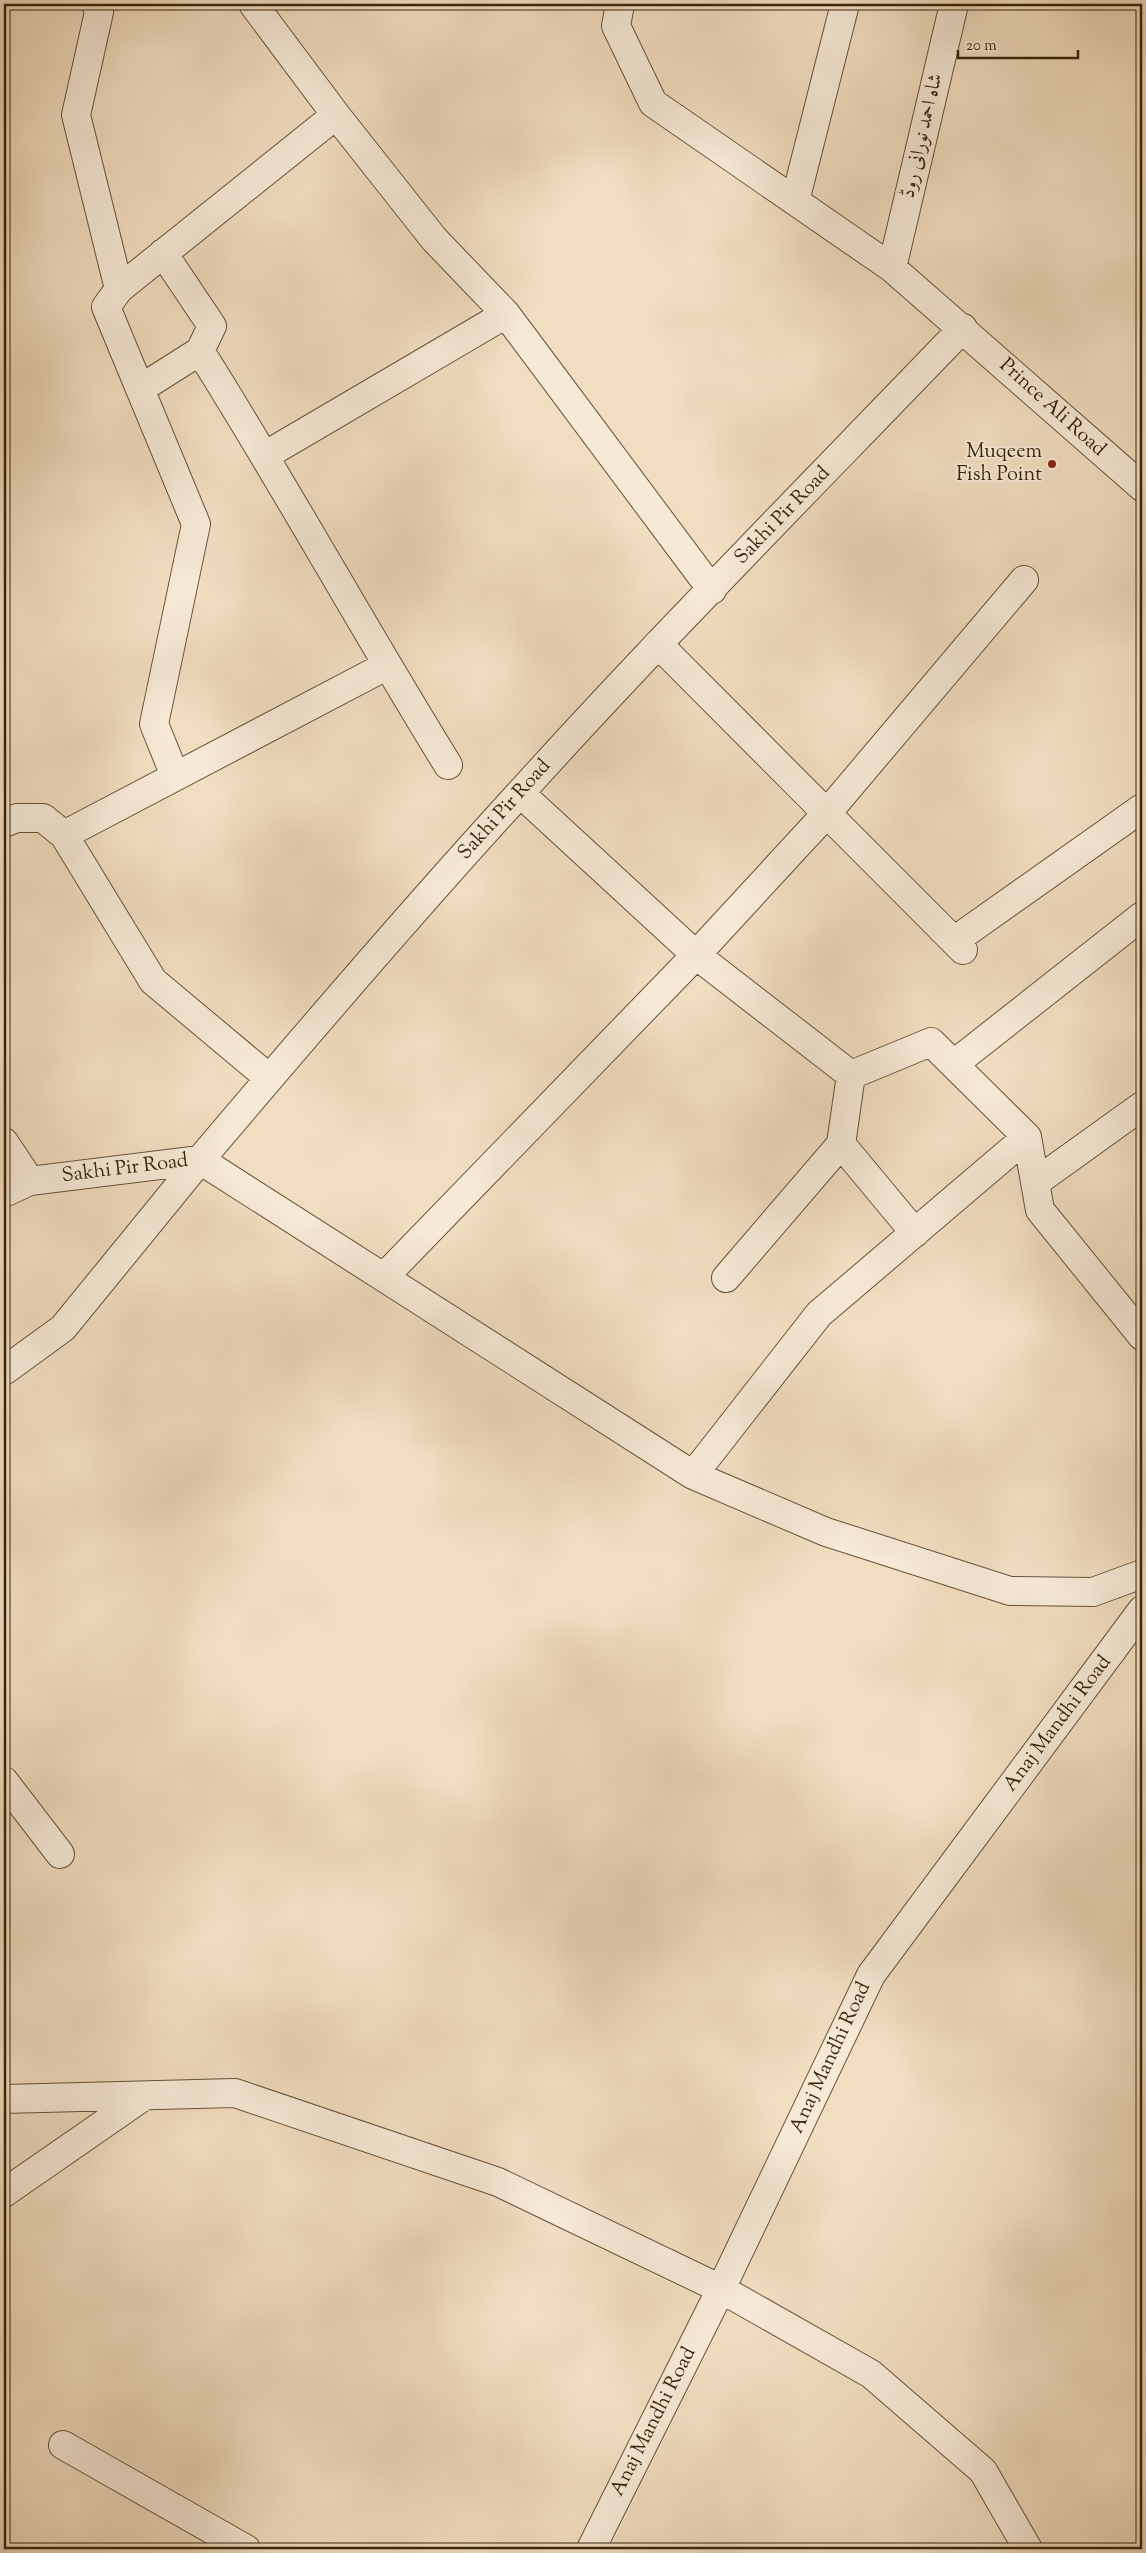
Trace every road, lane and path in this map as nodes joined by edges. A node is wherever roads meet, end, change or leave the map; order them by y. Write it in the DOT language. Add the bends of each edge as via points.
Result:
graph roads {
  1 [pos="96,4"];
  2 [pos="253,4"];
  3 [pos="620,4"];
  4 [pos="845,4"];
  5 [pos="954,4"];
  6 [pos="336,115"];
  7 [pos="795,201"];
  8 [pos="163,253"];
  9 [pos="892,268"];
  10 [pos="119,289"];
  11 [pos="506,314"];
  12 [pos="962,328"];
  13 [pos="200,351"];
  14 [pos="140,389"];
  15 [pos="266,455"];
  16 [pos="1142,487"];
  17 [pos="1024,580"];
  18 [pos="712,590"];
  19 [pos="658,644"];
  20 [pos="386,666"];
  21 [pos="448,765"];
  22 [pos="175,776"];
  23 [pos="520,793"];
  24 [pos="1142,808"];
  25 [pos="827,813"];
  26 [pos="4,822"];
  27 [pos="64,835"];
  28 [pos="1142,916"];
  29 [pos="696,955"];
  30 [pos="954,1064"];
  31 [pos="851,1075"];
  32 [pos="270,1078"];
  33 [pos="1142,1106"];
  34 [pos="1027,1137"];
  35 [pos="4,1142"];
  36 [pos="841,1144"];
  37 [pos="200,1160"];
  38 [pos="30,1181"];
  39 [pos="1036,1182"];
  40 [pos="4,1193"];
  41 [pos="915,1233"];
  42 [pos="384,1277"];
  43 [pos="726,1278"];
  44 [pos="1142,1336"];
  45 [pos="4,1371"];
  46 [pos="693,1475"];
  47 [pos="1142,1574"];
  48 [pos="1142,1610"];
  49 [pos="4,1781"];
  50 [pos="60,1854"];
  51 [pos="144,2096"];
  52 [pos="4,2099"];
  53 [pos="4,2193"];
  54 [pos="721,2290"];
  55 [pos="63,2445"];
  56 [pos="246,2549"];
  57 [pos="591,2549"];
  58 [pos="1028,2549"];
  1 -- 10 [label="street" via="99,12 76,115"];
  2 -- 6 [label="street"];
  3 -- 7 [label="street, Prince Ali Road" via="616,26 654,104"];
  4 -- 7 [label="street"];
  5 -- 9 [label="street, شاہ احمد نورانی روڈ"];
  6 -- 8 [label="street"];
  6 -- 11 [label="street" via="434,239"];
  7 -- 9 [label="street, Prince Ali Road"];
  8 -- 10 [label="street"];
  8 -- 13 [label="street" via="212,326"];
  9 -- 12 [label="street, Prince Ali Road"];
  10 -- 14 [label="street" via="106,307"];
  11 -- 15 [label="street"];
  11 -- 18 [label="street"];
  12 -- 16 [label="street, Prince Ali Road"];
  12 -- 18 [label="street, Sakhi Pir Road"];
  13 -- 14 [label="street"];
  13 -- 15 [label="street"];
  14 -- 22 [label="street" via="196,524 154,724"];
  15 -- 20 [label="street"];
  17 -- 25 [label="street"];
  18 -- 19 [label="street, Sakhi Pir Road"];
  19 -- 23 [label="street, Sakhi Pir Road"];
  19 -- 25 [label="street"];
  20 -- 21 [label="street"];
  20 -- 22 [label="street"];
  22 -- 27 [label="street"];
  23 -- 29 [label="street"];
  23 -- 32 [label="street, Sakhi Pir Road"];
  24 -- 25 [label="street" via="958,945"];
  25 -- 29 [label="street"];
  26 -- 27 [label="street" via="17,818 43,818"];
  27 -- 32 [label="street" via="153,981"];
  28 -- 30 [label="street"];
  29 -- 31 [label="street"];
  29 -- 42 [label="street"];
  30 -- 31 [label="street" via="931,1042"];
  30 -- 34 [label="street"];
  31 -- 36 [label="street"];
  32 -- 37 [label="street, Sakhi Pir Road"];
  33 -- 39 [label="street"];
  34 -- 39 [label="street"];
  34 -- 41 [label="street"];
  35 -- 38 [label="street"];
  36 -- 41 [label="street"];
  36 -- 43 [label="street"];
  37 -- 38 [label="street, Sakhi Pir Road"];
  37 -- 42 [label="street"];
  37 -- 45 [label="street" via="63,1328"];
  38 -- 40 [label="street, Sakhi Pir Road"];
  39 -- 44 [label="street" via="1040,1210"];
  41 -- 46 [label="street" via="819,1314"];
  42 -- 46 [label="street"];
  46 -- 47 [label="street" via="826,1532 1010,1590 1093,1592"];
  48 -- 54 [label="street, Anaj Mandhi Road" via="871,1975"];
  49 -- 50 [label="street"];
  51 -- 52 [label="street"];
  51 -- 53 [label="street"];
  51 -- 54 [label="street" via="235,2093 498,2182"];
  54 -- 57 [label="street, Anaj Mandhi Road"];
  54 -- 58 [label="street" via="871,2374 983,2471"];
  55 -- 56 [label="street"];
}
